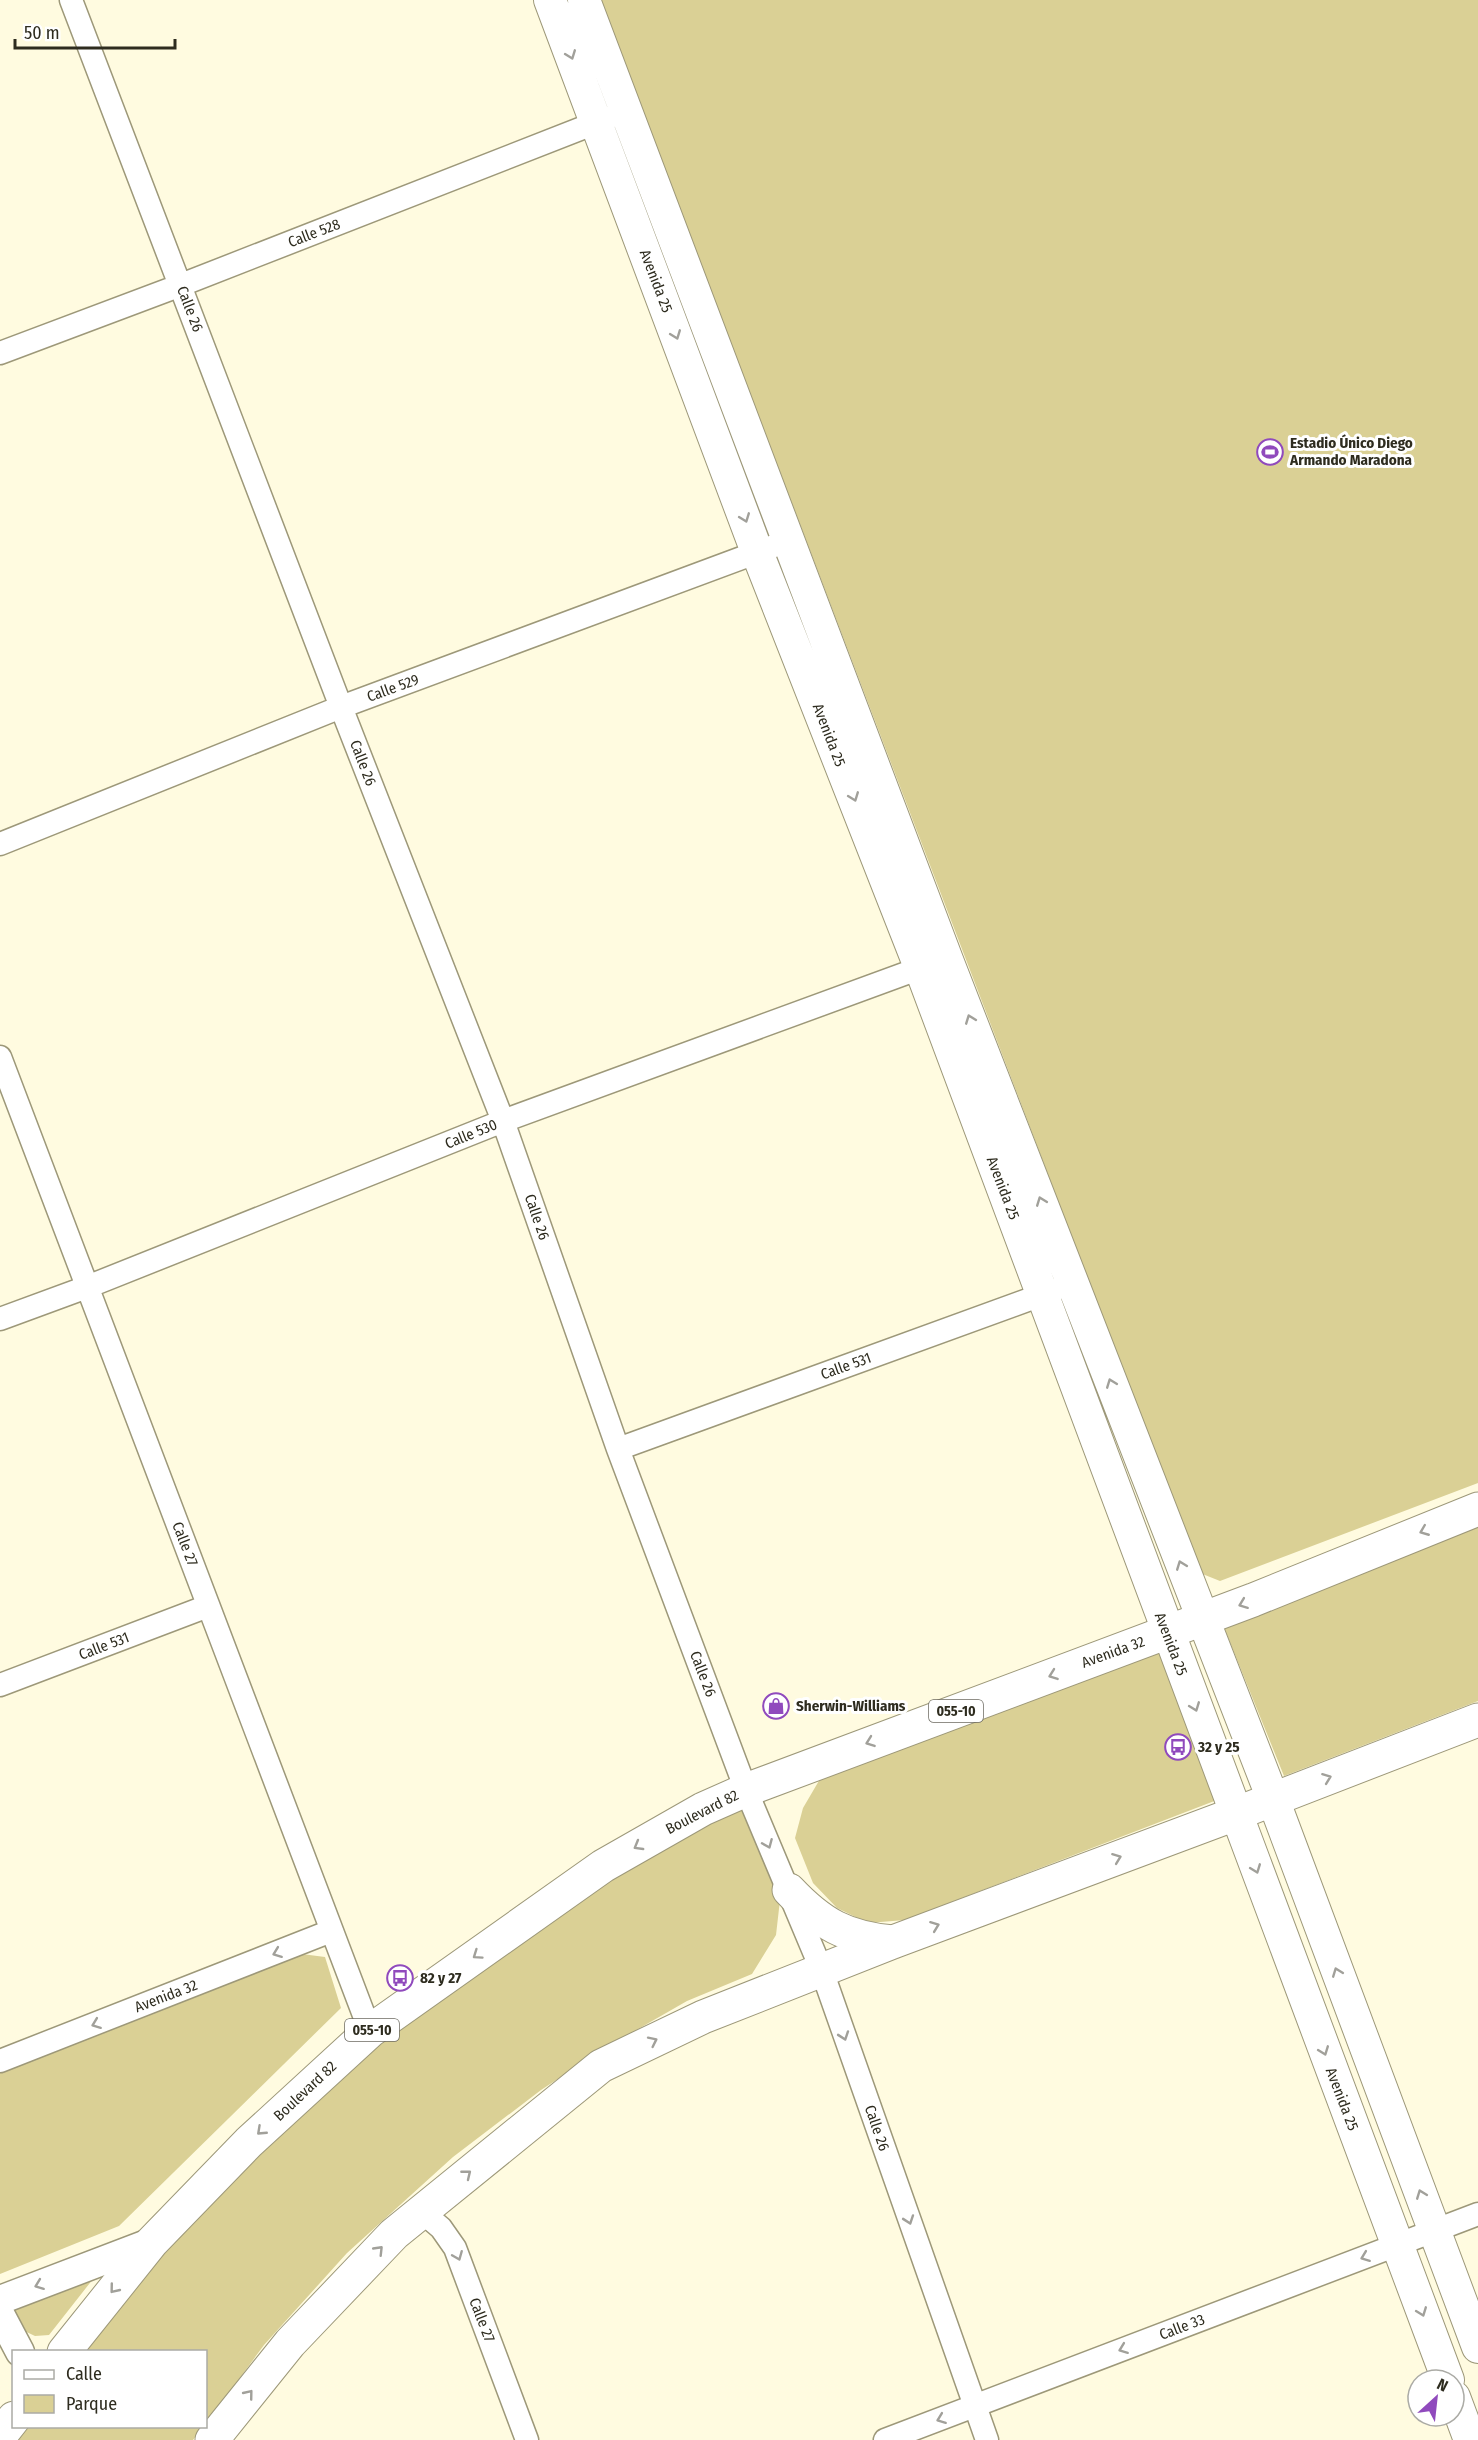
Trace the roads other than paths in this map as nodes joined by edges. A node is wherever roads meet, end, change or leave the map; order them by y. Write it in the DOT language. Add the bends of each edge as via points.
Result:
graph roads {
  1 [pos="71,0"];
  2 [pos="550,0"];
  3 [pos="584,0"];
  4 [pos="627,111"];
  5 [pos="597,123"];
  6 [pos="181,285"];
  7 [pos="0,353"];
  8 [pos="790,540"];
  9 [pos="757,552"];
  10 [pos="341,707"];
  11 [pos="0,844"];
  12 [pos="933,963"];
  13 [pos="0,1057"];
  14 [pos="503,1121"];
  15 [pos="1074,1285"];
  16 [pos="87,1287"];
  17 [pos="1042,1293"];
  18 [pos="0,1319"];
  19 [pos="618,1449"];
  20 [pos="1478,1509"];
  21 [pos="208,1606"];
  22 [pos="1202,1620"];
  23 [pos="1167,1633"];
  24 [pos="0,1685"];
  25 [pos="1478,1720"];
  26 [pos="746,1790"];
  27 [pos="1273,1800"];
  28 [pos="1235,1814"];
  29 [pos="789,1890"];
  30 [pos="332,1931"];
  31 [pos="893,1942"];
  32 [pos="822,1971"];
  33 [pos="370,2031"];
  34 [pos="0,2061"];
  35 [pos="421,2211"];
  36 [pos="1478,2214"];
  37 [pos="1434,2230"];
  38 [pos="152,2242"];
  39 [pos="1397,2245"];
  40 [pos="0,2300"];
  41 [pos="0,2314"];
  42 [pos="1478,2347"];
  43 [pos="19,2350"];
  44 [pos="66,2350"];
  45 [pos="1443,2368"];
  46 [pos="974,2406"];
  47 [pos="12,2421"];
  48 [pos="0,2436"];
  49 [pos="212,2440"];
  50 [pos="527,2440"];
  51 [pos="885,2440"];
  52 [pos="987,2440"];
  1 -- 6 [label="street, Calle 26"];
  2 -- 5 [label="main road, Avenida 25, one-way"];
  3 -- 4 [label="main road, Avenida 25"];
  4 -- 5 [label="street, Calle 528"];
  4 -- 8 [label="main road, Avenida 25"];
  5 -- 6 [label="street, Calle 528"];
  5 -- 9 [label="main road, Avenida 25, one-way"];
  6 -- 7 [label="street, Calle 528"];
  6 -- 10 [label="street, Calle 26"];
  8 -- 9 [label="street, Calle 529"];
  8 -- 12 [label="main road, Avenida 25"];
  9 -- 10 [label="street, Calle 529"];
  9 -- 12 [label="main road, Avenida 25, one-way"];
  10 -- 11 [label="street, Calle 529"];
  10 -- 14 [label="street, Calle 26"];
  12 -- 14 [label="street, Calle 530"];
  15 -- 12 [label="main road, Avenida 25, one-way"];
  12 -- 17 [label="main road, Avenida 25"];
  13 -- 16 [label="street, Calle 27"];
  14 -- 16 [label="street, Calle 530"];
  14 -- 19 [label="street, Calle 26"];
  15 -- 17 [label="street, Calle 531"];
  22 -- 15 [label="main road, Avenida 25, one-way"];
  16 -- 18 [label="street, Calle 530"];
  16 -- 21 [label="street, Calle 27"];
  17 -- 19 [label="street, Calle 531"];
  17 -- 23 [label="main road, Avenida 25"];
  19 -- 26 [label="street, Calle 26"];
  20 -- 22 [label="highway, Avenida 32 / 055-10, one-way"];
  21 -- 24 [label="street, Calle 531"];
  21 -- 30 [label="street, Calle 27"];
  22 -- 23 [label="highway, Avenida 32 / 055-10"];
  22 -- 27 [label="main road, Avenida 25"];
  23 -- 26 [label="highway, Avenida 32 / 055-10, one-way"];
  23 -- 28 [label="main road, Avenida 25, one-way"];
  27 -- 25 [label="highway, one-way"];
  26 -- 29 [label="street, Calle 26, one-way"];
  26 -- 33 [label="highway, Boulevard 82 / 055-10, one-way" via="703,1809 603,1866"];
  27 -- 28 [label="highway"];
  37 -- 27 [label="main road, Avenida 25, one-way"];
  31 -- 28 [label="highway, one-way"];
  28 -- 39 [label="main road, Avenida 25, one-way"];
  29 -- 31 [label="highway" via="808,1911 832,1927"];
  29 -- 32 [label="street, Calle 26"];
  30 -- 33 [label="street, Calle 27"];
  30 -- 34 [label="street, Avenida 32, one-way"];
  31 -- 32 [label="highway"];
  35 -- 32 [label="highway, one-way" via="601,2066 704,2017"];
  32 -- 46 [label="street, Calle 26, one-way"];
  33 -- 38 [label="highway, Boulevard 82 / 055-10, one-way" via="249,2142"];
  49 -- 35 [label="highway, one-way" via="290,2343"];
  35 -- 50 [label="street, Calle 27, one-way" via="441,2228 455,2248"];
  36 -- 37 [label="street, Calle 33"];
  37 -- 39 [label="street, Calle 33"];
  37 -- 42 [label="main road, Avenida 25"];
  38 -- 40 [label="street, one-way"];
  38 -- 44 [label="highway, Boulevard 82 / 055-10, one-way"];
  39 -- 45 [label="main road, Avenida 25, one-way"];
  39 -- 46 [label="street, Calle 33, one-way"];
  41 -- 43 [label="street"];
  46 -- 51 [label="street, Calle 33, one-way"];
  46 -- 52 [label="street, Calle 26"];
  47 -- 48 [label="highway"];
}
